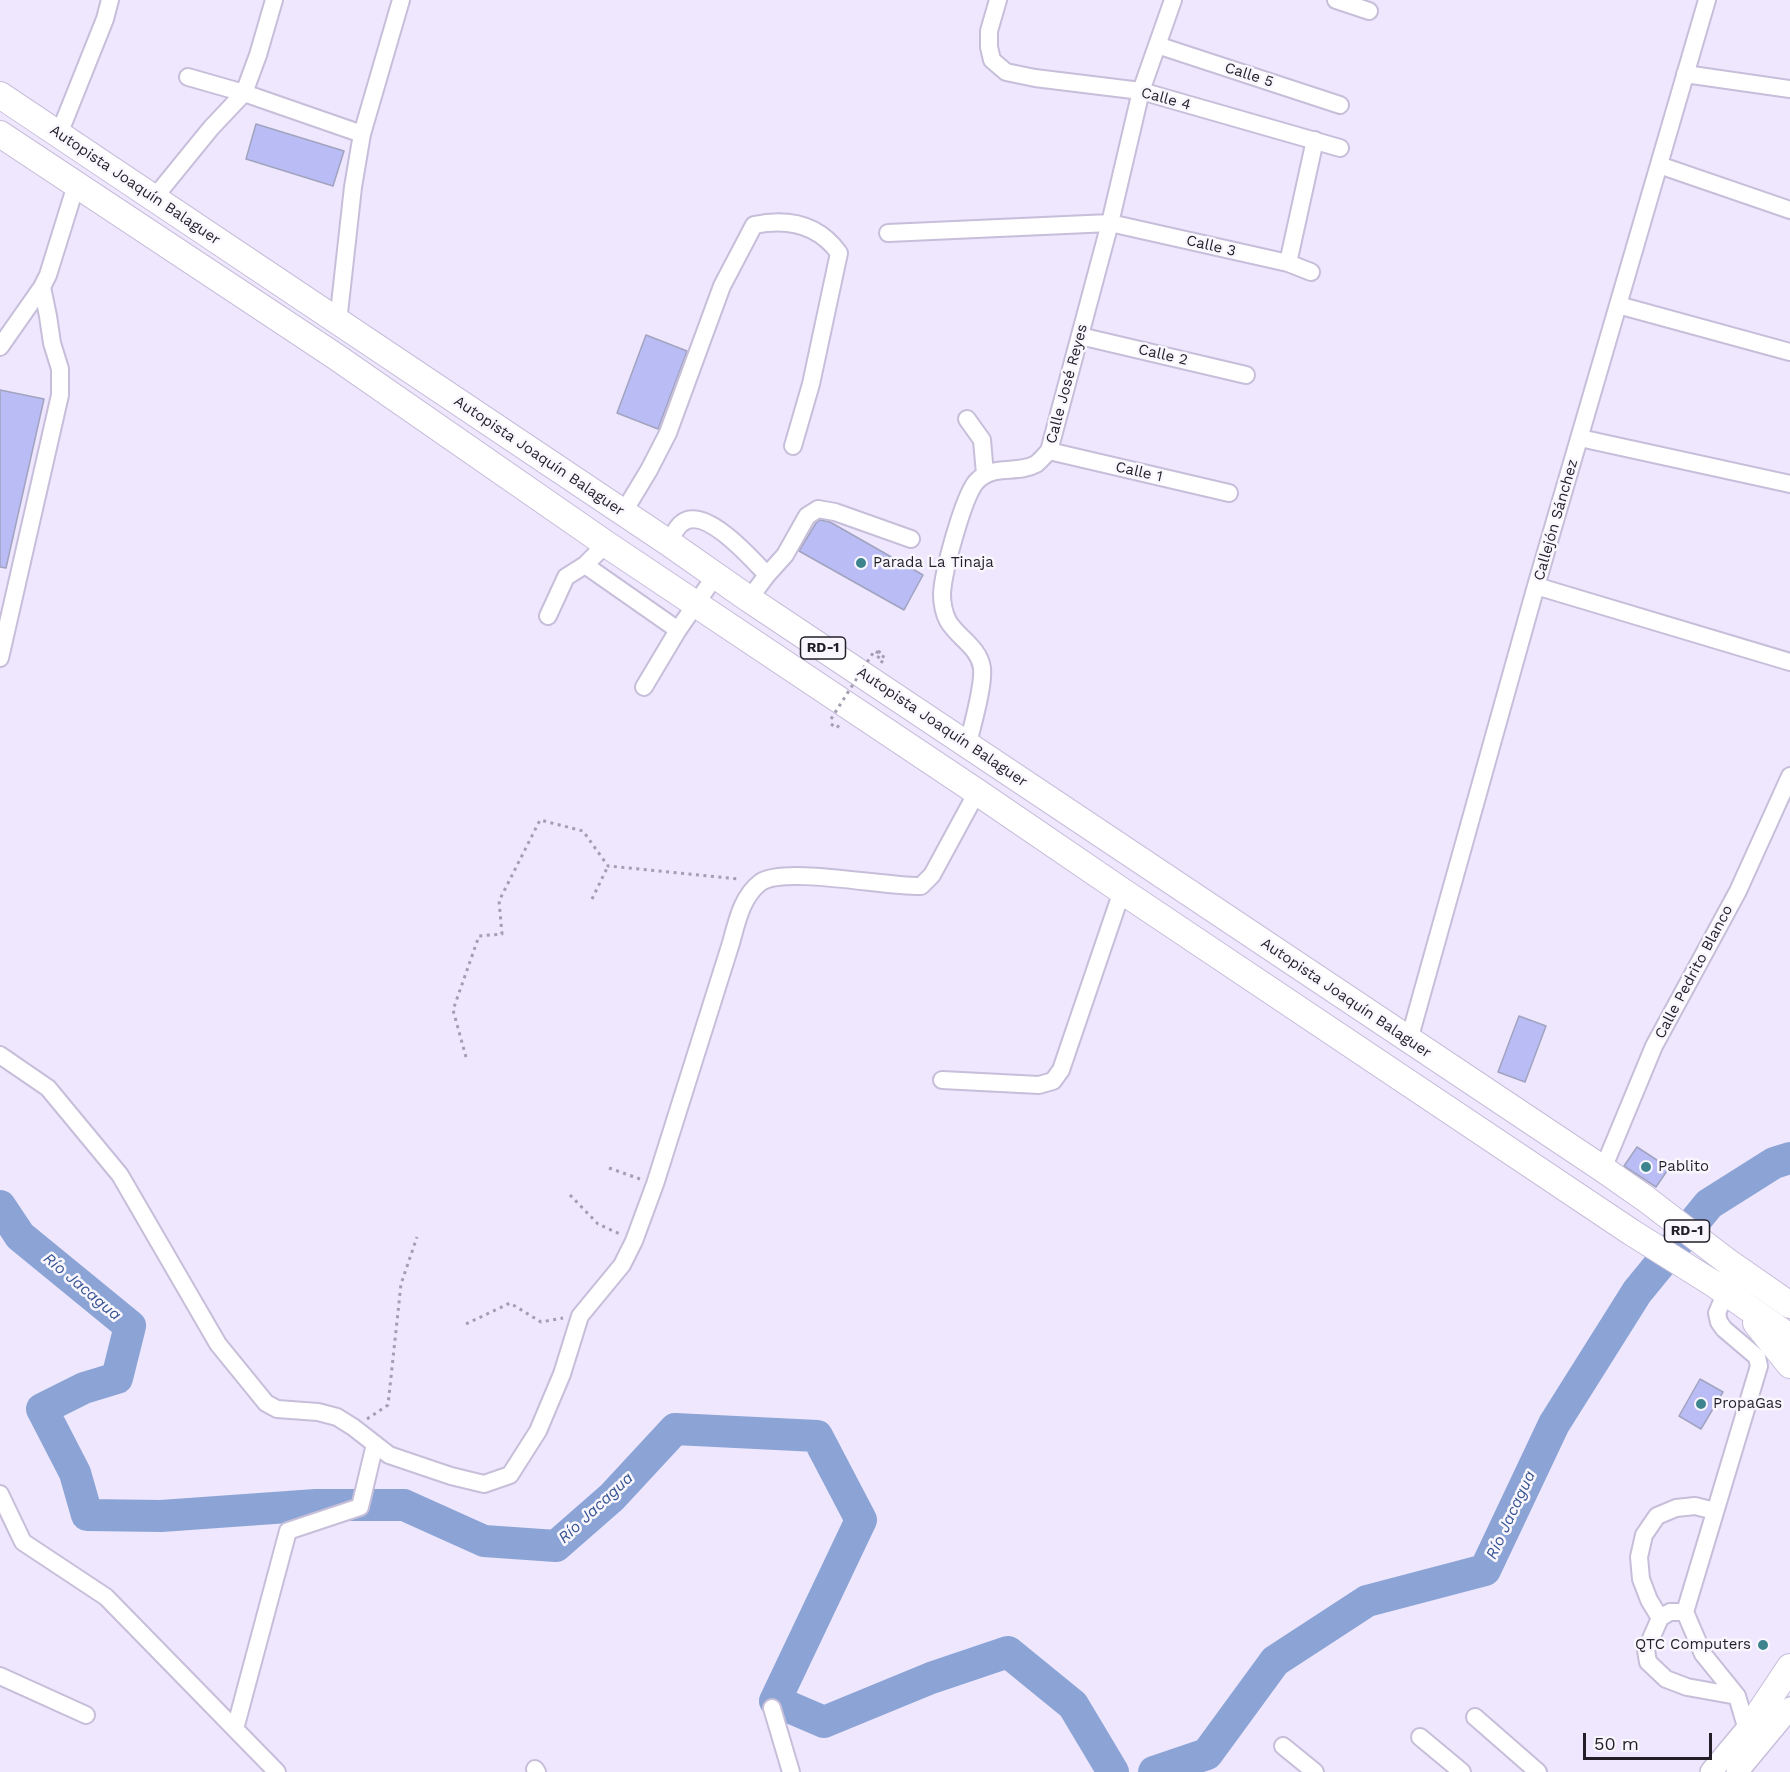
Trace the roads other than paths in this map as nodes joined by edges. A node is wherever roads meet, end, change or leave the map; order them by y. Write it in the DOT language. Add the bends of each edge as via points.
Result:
graph roads {
  1 [pos="110,0"];
  2 [pos="274,0"];
  3 [pos="400,0"];
  4 [pos="998,0"];
  5 [pos="1173,0"];
  6 [pos="1336,0"];
  7 [pos="1707,0"];
  8 [pos="1369,11"];
  9 [pos="1157,45"];
  10 [pos="1685,74"];
  11 [pos="188,77"];
  12 [pos="1790,88"];
  13 [pos="1141,91"];
  14 [pos="244,93"];
  15 [pos="0,95"];
  16 [pos="1340,105"];
  17 [pos="0,134"];
  18 [pos="59,134"];
  19 [pos="362,134"];
  20 [pos="1315,140"];
  21 [pos="1340,148"];
  22 [pos="1659,165"];
  23 [pos="76,185"];
  24 [pos="154,198"];
  25 [pos="1790,210"];
  26 [pos="1110,223"];
  27 [pos="888,233"];
  28 [pos="1288,263"];
  29 [pos="1311,272"];
  30 [pos="42,287"];
  31 [pos="1618,305"];
  32 [pos="338,322"];
  33 [pos="1080,336"];
  34 [pos="0,347"];
  35 [pos="1790,352"];
  36 [pos="1246,375"];
  37 [pos="967,419"];
  38 [pos="1580,438"];
  39 [pos="793,446"];
  40 [pos="1049,451"];
  41 [pos="985,474"];
  42 [pos="1790,484"];
  43 [pos="1229,493"];
  44 [pos="623,513"];
  45 [pos="910,539"];
  46 [pos="669,543"];
  47 [pos="606,544"];
  48 [pos="585,565"];
  49 [pos="767,575"];
  50 [pos="715,576"];
  51 [pos="1536,586"];
  52 [pos="749,599"];
  53 [pos="696,604"];
  54 [pos="548,616"];
  55 [pos="678,630"];
  56 [pos="0,658"];
  57 [pos="1790,663"];
  58 [pos="644,687"];
  59 [pos="968,744"];
  60 [pos="1790,776"];
  61 [pos="977,792"];
  62 [pos="1122,891"];
  63 [pos="1409,1040"];
  64 [pos="0,1055"];
  65 [pos="942,1080"];
  66 [pos="1603,1169"];
  67 [pos="1726,1292"];
  68 [pos="1790,1305"];
  69 [pos="1790,1337"];
  70 [pos="1790,1365"];
  71 [pos="375,1444"];
  72 [pos="0,1494"];
  73 [pos="1715,1511"];
  74 [pos="1685,1612"];
  75 [pos="1660,1618"];
  76 [pos="1790,1667"];
  77 [pos="0,1676"];
  78 [pos="1790,1676"];
  79 [pos="1737,1696"];
  80 [pos="772,1708"];
  81 [pos="1790,1708"];
  82 [pos="86,1715"];
  83 [pos="1475,1717"];
  84 [pos="235,1729"];
  85 [pos="1755,1730"];
  86 [pos="1420,1737"];
  87 [pos="1283,1746"];
  88 [pos="278,1772"];
  89 [pos="791,1772"];
  90 [pos="1315,1772"];
  91 [pos="1462,1772"];
  92 [pos="1538,1772"];
  93 [pos="1711,1772"];
  94 [pos="1737,1772"];
  1 -- 18 [label="street"];
  2 -- 14 [label="street"];
  3 -- 19 [label="street"];
  4 -- 13 [label="street, Calle 4" via="989,31 989,47 992,60 1006,72"];
  5 -- 9 [label="street, Calle José Reyes"];
  6 -- 8 [label="street"];
  7 -- 10 [label="street, Callejón Sánchez"];
  9 -- 13 [label="street, Calle José Reyes"];
  9 -- 16 [label="street, Calle 5"];
  10 -- 12 [label="street"];
  10 -- 22 [label="street, Callejón Sánchez"];
  11 -- 14 [label="street"];
  13 -- 20 [label="street, Calle 4"];
  13 -- 26 [label="street, Calle José Reyes"];
  14 -- 19 [label="street"];
  14 -- 24 [label="street"];
  15 -- 18 [label="highway, Autopista Joaquín Balaguer / RD-1"];
  17 -- 23 [label="highway, RD-1"];
  18 -- 24 [label="highway, Autopista Joaquín Balaguer / RD-1"];
  19 -- 32 [label="street" via="352,187"];
  20 -- 21 [label="street, Calle 4"];
  20 -- 28 [label="street"];
  22 -- 25 [label="street"];
  22 -- 31 [label="street, Callejón Sánchez"];
  23 -- 30 [label="street"];
  23 -- 47 [label="highway, RD-1" via="335,356"];
  24 -- 32 [label="highway, Autopista Joaquín Balaguer / RD-1"];
  26 -- 27 [label="street, Calle 3"];
  26 -- 28 [label="street, Calle 3"];
  26 -- 33 [label="street, Calle José Reyes"];
  28 -- 29 [label="street, Calle 3"];
  30 -- 34 [label="street"];
  30 -- 56 [label="street" via="60,369 60,395"];
  31 -- 35 [label="street"];
  31 -- 38 [label="street, Callejón Sánchez"];
  32 -- 44 [label="highway, Autopista Joaquín Balaguer / RD-1"];
  33 -- 36 [label="street, Calle 2"];
  33 -- 40 [label="street, Calle José Reyes"];
  37 -- 41 [label="street" via="982,440"];
  38 -- 42 [label="street"];
  38 -- 51 [label="street, Callejón Sánchez"];
  39 -- 44 [label="street" via="811,384 839,252 816,230 771,221 754,225 722,286 668,433"];
  40 -- 41 [label="street, Calle José Reyes" via="1036,464"];
  40 -- 43 [label="street, Calle 1"];
  41 -- 59 [label="street" via="967,497 944,573 942,596 949,622 976,652 982,668"];
  44 -- 46 [label="highway, Autopista Joaquín Balaguer / RD-1"];
  45 -- 49 [label="street" via="818,509 807,516"];
  46 -- 49 [label="street" via="684,521 701,521 724,534"];
  46 -- 50 [label="highway, Autopista Joaquín Balaguer / RD-1"];
  47 -- 48 [label="street"];
  47 -- 53 [label="highway, RD-1"];
  48 -- 54 [label="street" via="566,577"];
  48 -- 55 [label="street"];
  49 -- 52 [label="street"];
  50 -- 52 [label="highway, Autopista Joaquín Balaguer / RD-1"];
  50 -- 53 [label="street"];
  51 -- 57 [label="street"];
  51 -- 63 [label="street, Callejón Sánchez"];
  52 -- 59 [label="highway, Autopista Joaquín Balaguer / RD-1"];
  53 -- 55 [label="street"];
  53 -- 61 [label="highway, RD-1"];
  55 -- 58 [label="street"];
  59 -- 63 [label="highway, Autopista Joaquín Balaguer / RD-1"];
  60 -- 66 [label="street, Calle Pedrito Blanco" via="1738,891 1654,1046"];
  61 -- 62 [label="highway, RD-1"];
  61 -- 71 [label="street" via="932,875 921,886 783,875 762,882 740,909 656,1184 634,1241 622,1265 580,1316 538,1431 510,1475 484,1484 389,1455"];
  62 -- 65 [label="street" via="1061,1070 1053,1082"];
  62 -- 67 [label="highway, RD-1"];
  63 -- 66 [label="highway, Autopista Joaquín Balaguer / RD-1"];
  64 -- 71 [label="street" via="48,1088 120,1175 218,1344 266,1403 277,1410 337,1417"];
  66 -- 68 [label="highway, Autopista Joaquín Balaguer / RD-1"];
  67 -- 69 [label="highway, RD-1"];
  67 -- 70 [label="highway"];
  67 -- 73 [label="street" via="1717,1313 1719,1322 1757,1357 1759,1366"];
  71 -- 84 [label="street" via="360,1507 288,1531"];
  72 -- 84 [label="street" via="23,1542 106,1597"];
  73 -- 74 [label="street"];
  73 -- 75 [label="street" via="1695,1506 1676,1509 1657,1516 1644,1535 1639,1557 1641,1579"];
  74 -- 75 [label="street" via="1670,1612"];
  74 -- 79 [label="street" via="1703,1654"];
  75 -- 79 [label="street" via="1646,1650 1648,1662 1655,1670 1687,1687"];
  76 -- 85 [label="highway"];
  77 -- 82 [label="street"];
  78 -- 85 [label="main road"];
  79 -- 85 [label="street"];
  80 -- 89 [label="street"];
  81 -- 85 [label="main road"];
  83 -- 92 [label="street"];
  84 -- 88 [label="street"];
  85 -- 93 [label="main road"];
  85 -- 94 [label="main road"];
  86 -- 91 [label="street"];
  87 -- 90 [label="street"];
}
